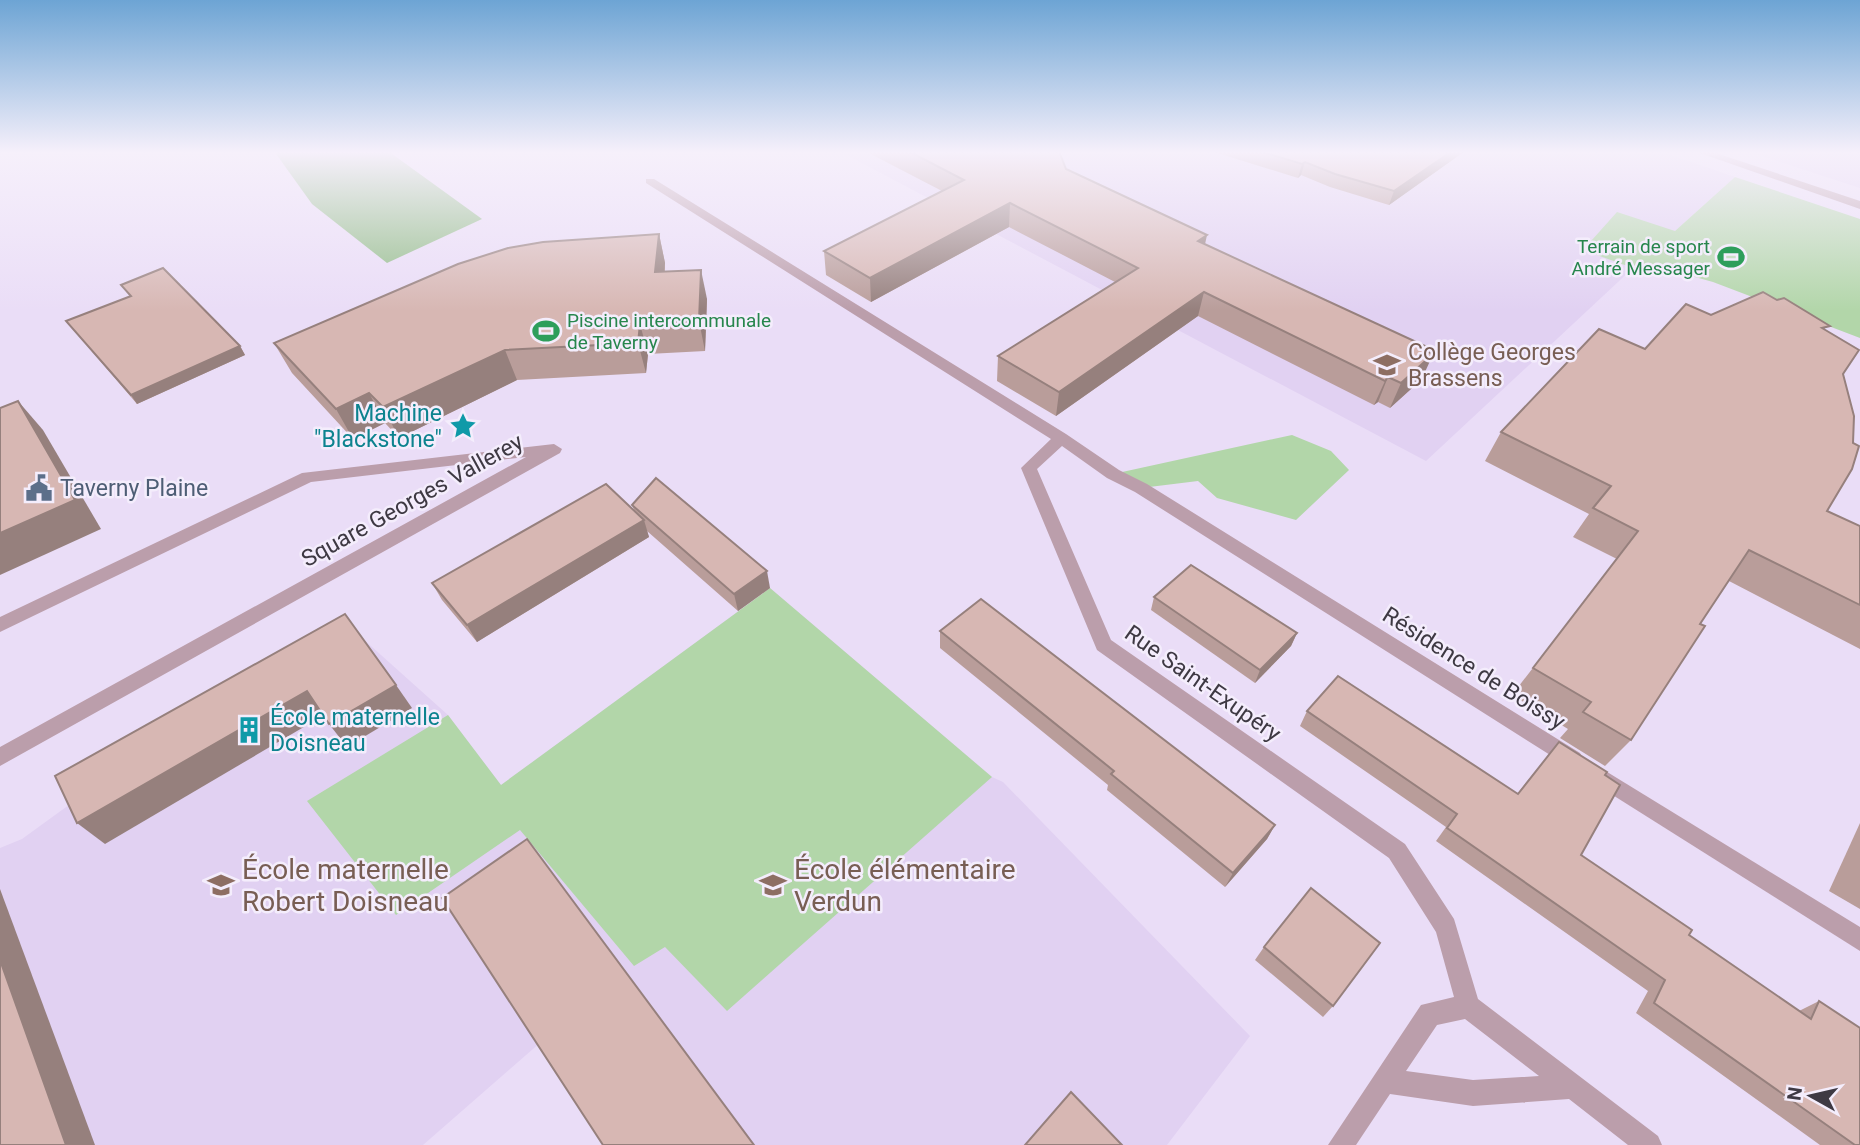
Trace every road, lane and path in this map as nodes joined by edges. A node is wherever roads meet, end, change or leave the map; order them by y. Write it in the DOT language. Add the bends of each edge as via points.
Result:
graph roads {
  1 [pos="687,204"];
  2 [pos="1061,438"];
  3 [pos="0,625"];
  4 [pos="0,757"];
  5 [pos="1860,940"];
  6 [pos="1468,1006"];
  7 [pos="1385,1081"];
  8 [pos="1575,1086"];
  9 [pos="1341,1145"];
  10 [pos="1649,1145"];
  1 -- 2 [label="street"];
  2 -- 5 [label="street, Résidence de Boissy"];
  2 -- 6 [label="street, Rue Saint-Exupéry" via="1029,468 1104,645 1397,851 1446,927"];
  3 -- 4 [label="street, Square Georges Vallerey" via="308,477 554,449"];
  6 -- 7 [label="street" via="1430,1014"];
  6 -- 8 [label="street"];
  7 -- 8 [label="street" via="1473,1093"];
  7 -- 9 [label="street"];
  8 -- 10 [label="street"];
}
